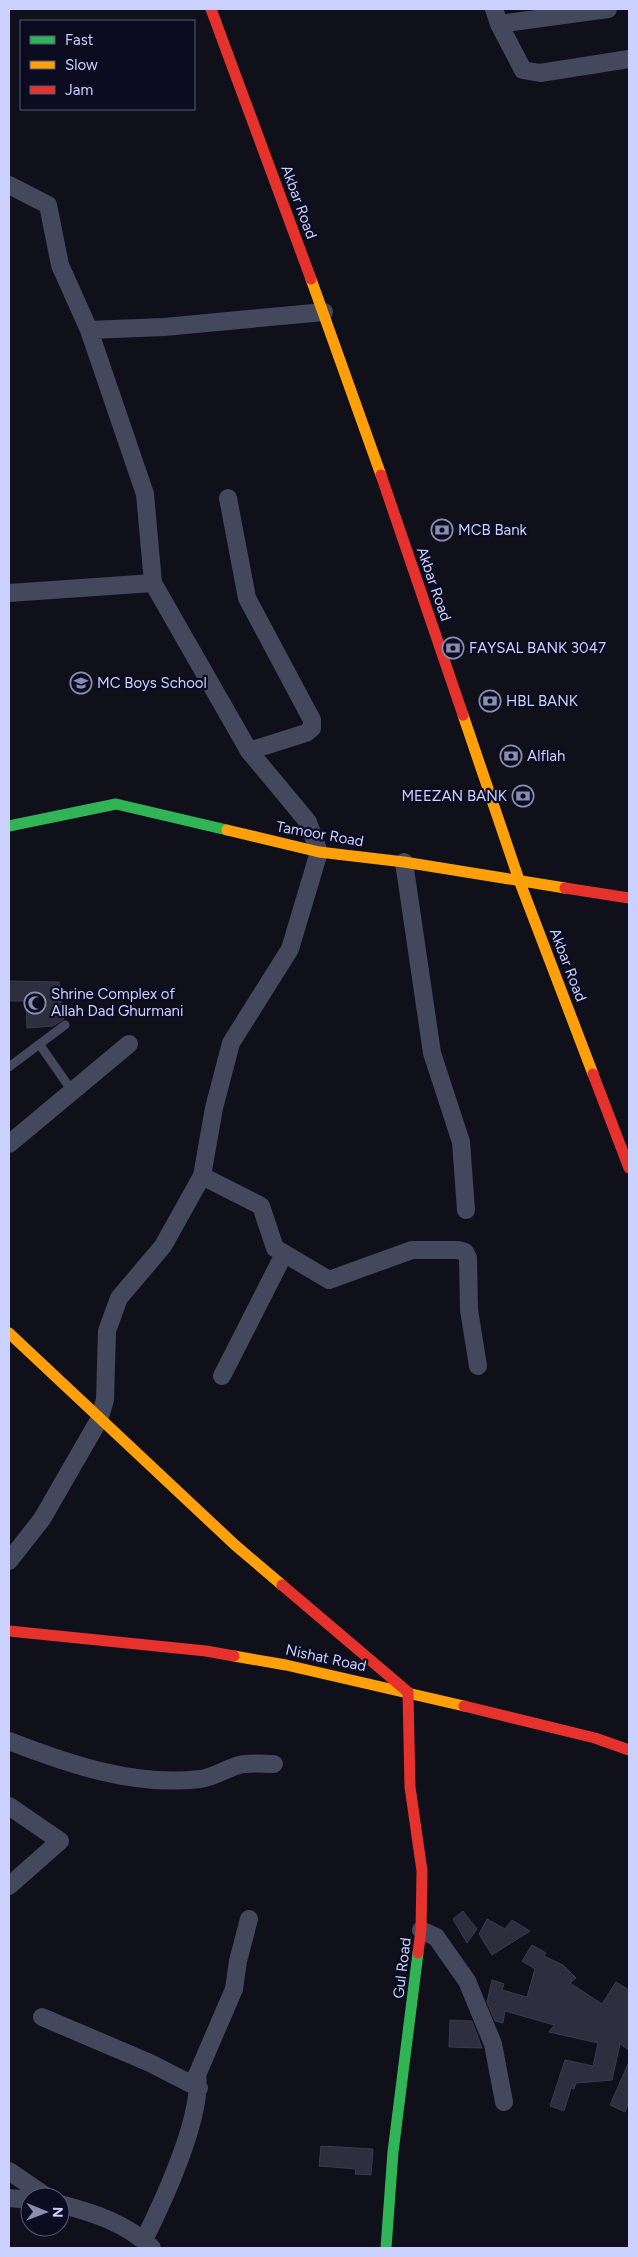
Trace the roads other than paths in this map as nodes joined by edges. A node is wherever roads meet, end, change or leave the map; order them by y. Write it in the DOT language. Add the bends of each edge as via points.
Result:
graph roads {
  1 [pos="211,9"];
  2 [pos="608,9"];
  3 [pos="496,16"];
  4 [pos="629,59"];
  5 [pos="9,185"];
  6 [pos="324,312"];
  7 [pos="89,330"];
  8 [pos="228,498"];
  9 [pos="153,583"];
  10 [pos="9,593"];
  11 [pos="249,751"];
  12 [pos="9,826"];
  13 [pos="319,852"];
  14 [pos="404,862"];
  15 [pos="519,880"];
  16 [pos="629,898"];
  17 [pos="65,1025"];
  18 [pos="129,1044"];
  19 [pos="40,1045"];
  20 [pos="9,1067"];
  21 [pos="72,1092"];
  22 [pos="9,1144"];
  23 [pos="629,1168"];
  24 [pos="202,1176"];
  25 [pos="466,1210"];
  26 [pos="284,1254"];
  27 [pos="9,1333"];
  28 [pos="478,1366"];
  29 [pos="222,1376"];
  30 [pos="99,1420"];
  31 [pos="9,1561"];
  32 [pos="9,1631"];
  33 [pos="408,1692"];
  34 [pos="9,1741"];
  35 [pos="629,1750"];
  36 [pos="274,1764"];
  37 [pos="9,1806"];
  38 [pos="9,1886"];
  39 [pos="249,1919"];
  40 [pos="421,1930"];
  41 [pos="42,2017"];
  42 [pos="199,2088"];
  43 [pos="504,2102"];
  44 [pos="9,2171"];
  45 [pos="33,2187"];
  46 [pos="70,2206"];
  47 [pos="148,2244"];
  48 [pos="386,2248"];
  1 -- 6 [label="street, Akbar Road"];
  2 -- 3 [label="street"];
  3 -- 4 [label="street" via="523,70 540,73"];
  5 -- 7 [label="street" via="48,205 60,265"];
  6 -- 7 [label="street" via="164,327"];
  6 -- 15 [label="street, Akbar Road"];
  7 -- 9 [label="street" via="145,494"];
  8 -- 11 [label="street" via="247,598 312,720 312,728 306,733"];
  9 -- 10 [label="street"];
  9 -- 11 [label="street"];
  11 -- 13 [label="street" via="308,822"];
  12 -- 13 [label="street, Tamoor Road" via="116,804"];
  13 -- 14 [label="street, Tamoor Road"];
  13 -- 24 [label="street" via="290,949 230,1043"];
  14 -- 15 [label="street, Tamoor Road"];
  14 -- 25 [label="street" via="432,1052 461,1142"];
  15 -- 16 [label="street, Tamoor Road"];
  15 -- 23 [label="street, Akbar Road"];
  17 -- 19 [label="lane"];
  18 -- 21 [label="street"];
  19 -- 20 [label="lane"];
  19 -- 21 [label="lane"];
  21 -- 22 [label="street"];
  24 -- 26 [label="street" via="261,1206 275,1248"];
  24 -- 30 [label="street" via="163,1246 119,1298 107,1331 105,1400"];
  26 -- 28 [label="street" via="329,1280 412,1250 465,1252 468,1258 468,1310"];
  26 -- 29 [label="street"];
  27 -- 30 [label="street"];
  30 -- 31 [label="street" via="42,1519"];
  30 -- 33 [label="street" via="235,1545"];
  32 -- 33 [label="street, Nishat Road" via="206,1651 286,1664"];
  33 -- 35 [label="street, Nishat Road" via="595,1738"];
  33 -- 40 [label="street, Gul Road" via="410,1786 422,1871"];
  34 -- 36 [label="street" via="104,1772 150,1780 201,1779 238,1765"];
  37 -- 38 [label="street" via="60,1842"];
  39 -- 42 [label="street" via="234,1989 196,2075"];
  40 -- 43 [label="street" via="436,1937 467,1981 493,2044"];
  40 -- 48 [label="street, Gul Road" via="393,2152"];
  41 -- 42 [label="street"];
  42 -- 47 [label="street" via="184,2148"];
  44 -- 45 [label="street"];
  46 -- 47 [label="street" via="100,2214"];
}
